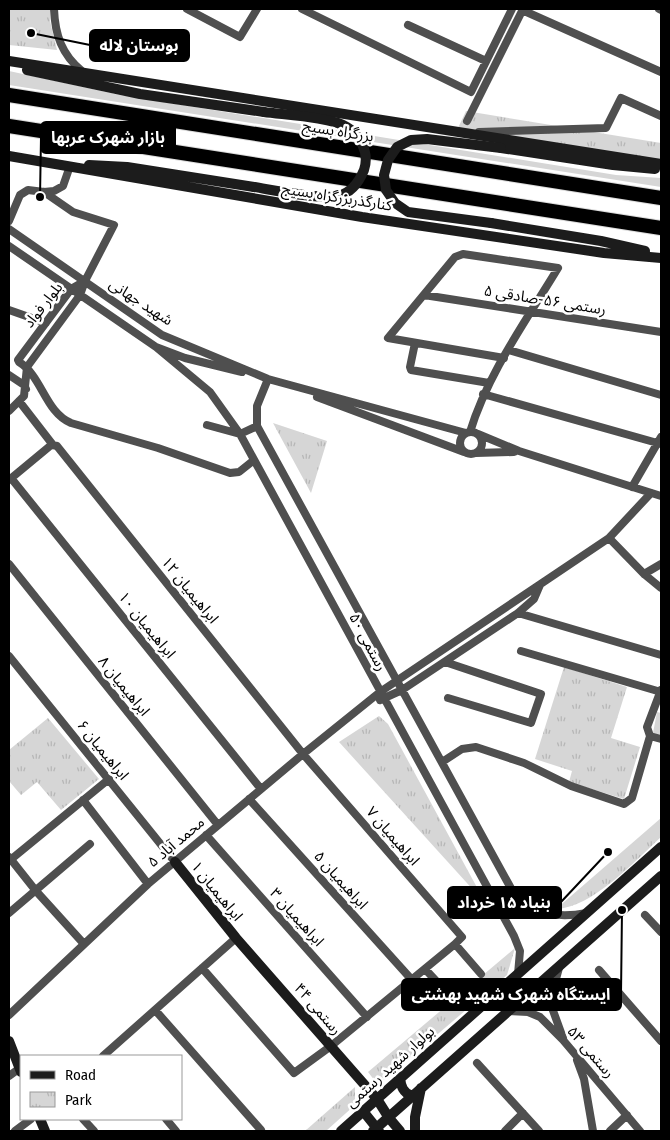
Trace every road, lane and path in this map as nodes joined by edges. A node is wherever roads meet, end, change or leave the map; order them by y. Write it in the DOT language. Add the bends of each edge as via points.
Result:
graph roads {
  1 [pos="54,9"];
  2 [pos="187,9"];
  3 [pos="257,9"];
  4 [pos="302,9"];
  5 [pos="512,9"];
  6 [pos="522,9"];
  7 [pos="408,25"];
  8 [pos="9,61"];
  9 [pos="486,61"];
  10 [pos="9,66"];
  11 [pos="82,71"];
  12 [pos="661,72"];
  13 [pos="9,95"];
  14 [pos="661,116"];
  15 [pos="467,121"];
  16 [pos="9,126"];
  17 [pos="30,130"];
  18 [pos="9,131"];
  19 [pos="462,132"];
  20 [pos="9,156"];
  21 [pos="661,164"];
  22 [pos="70,166"];
  23 [pos="661,170"];
  24 [pos="44,192"];
  25 [pos="661,198"];
  26 [pos="9,221"];
  27 [pos="661,228"];
  28 [pos="9,229"];
  29 [pos="9,246"];
  30 [pos="661,257"];
  31 [pos="85,281"];
  32 [pos="71,289"];
  33 [pos="80,295"];
  34 [pos="424,295"];
  35 [pos="9,310"];
  36 [pos="531,313"];
  37 [pos="46,323"];
  38 [pos="661,332"];
  39 [pos="415,343"];
  40 [pos="156,347"];
  41 [pos="509,350"];
  42 [pos="504,358"];
  43 [pos="27,367"];
  44 [pos="9,375"];
  45 [pos="268,379"];
  46 [pos="489,383"];
  47 [pos="26,390"];
  48 [pos="484,394"];
  49 [pos="661,395"];
  50 [pos="19,401"];
  51 [pos="9,411"];
  52 [pos="207,425"];
  53 [pos="257,426"];
  54 [pos="471,433"];
  55 [pos="240,434"];
  56 [pos="660,441"];
  57 [pos="53,445"];
  58 [pos="464,452"];
  59 [pos="519,452"];
  60 [pos="476,453"];
  61 [pos="254,460"];
  62 [pos="10,479"];
  63 [pos="632,487"];
  64 [pos="651,493"];
  65 [pos="661,496"];
  66 [pos="609,538"];
  67 [pos="9,564"];
  68 [pos="661,564"];
  69 [pos="644,574"];
  70 [pos="540,585"];
  71 [pos="661,588"];
  72 [pos="518,612"];
  73 [pos="521,651"];
  74 [pos="661,655"];
  75 [pos="9,656"];
  76 [pos="445,662"];
  77 [pos="397,681"];
  78 [pos="402,690"];
  79 [pos="661,691"];
  80 [pos="382,696"];
  81 [pos="448,698"];
  82 [pos="650,736"];
  83 [pos="661,739"];
  84 [pos="303,754"];
  85 [pos="442,762"];
  86 [pos="109,778"];
  87 [pos="261,789"];
  88 [pos="249,799"];
  89 [pos="83,800"];
  90 [pos="218,824"];
  91 [pos="206,835"];
  92 [pos="90,844"];
  93 [pos="661,847"];
  94 [pos="9,859"];
  95 [pos="175,862"];
  96 [pos="661,876"];
  97 [pos="148,884"];
  98 [pos="36,891"];
  99 [pos="513,892"];
  100 [pos="496,903"];
  101 [pos="9,913"];
  102 [pos="587,913"];
  103 [pos="645,915"];
  104 [pos="661,932"];
  105 [pos="236,938"];
  106 [pos="84,944"];
  107 [pos="455,944"];
  108 [pos="202,968"];
  109 [pos="559,968"];
  110 [pos="426,969"];
  111 [pos="599,970"];
  112 [pos="481,974"];
  113 [pos="518,974"];
  114 [pos="412,980"];
  115 [pos="452,998"];
  116 [pos="155,1010"];
  117 [pos="508,1011"];
  118 [pos="9,1015"];
  119 [pos="367,1016"];
  120 [pos="564,1040"];
  121 [pos="9,1041"];
  122 [pos="661,1041"];
  123 [pos="331,1046"];
  124 [pos="575,1054"];
  125 [pos="108,1055"];
  126 [pos="477,1063"];
  127 [pos="20,1070"];
  128 [pos="9,1076"];
  129 [pos="400,1078"];
  130 [pos="422,1088"];
  131 [pos="412,1096"];
  132 [pos="377,1099"];
  133 [pos="363,1111"];
  134 [pos="523,1113"];
  135 [pos="627,1115"];
  136 [pos="389,1118"];
  137 [pos="30,1120"];
  138 [pos="84,1120"];
  139 [pos="167,1120"];
  140 [pos="260,1130"];
  141 [pos="376,1130"];
  142 [pos="15,1131"];
  143 [pos="94,1131"];
  144 [pos="176,1131"];
  145 [pos="340,1131"];
  146 [pos="400,1131"];
  147 [pos="414,1131"];
  148 [pos="504,1131"];
  149 [pos="539,1131"];
  150 [pos="593,1131"];
  151 [pos="610,1131"];
  152 [pos="640,1131"];
  1 -- 11 [label="street" via="59,40 70,62"];
  2 -- 3 [label="street" via="240,37"];
  4 -- 9 [label="street" via="471,92"];
  5 -- 9 [label="street"];
  6 -- 12 [label="street"];
  6 -- 15 [label="street"];
  7 -- 9 [label="street"];
  8 -- 11 [label="main road"];
  10 -- 22 [label="main road, bridge" via="140,94 335,122 349,128 359,138 365,151 366,165 351,190 338,196 323,197 127,166"];
  11 -- 19 [label="main road"];
  13 -- 25 [label="highway, بزرگراه بسیج"];
  14 -- 19 [label="street" via="621,98 606,128"];
  16 -- 17 [label="highway"];
  17 -- 18 [label="highway"];
  17 -- 27 [label="highway"];
  19 -- 21 [label="main road"];
  20 -- 22 [label="main road, کنارگذربزرگراه بسیج"];
  22 -- 24 [label="street" via="64,186"];
  22 -- 30 [label="main road, کنارگذربزرگراه بسیج" via="362,218 604,253"];
  23 -- 30 [label="main road, bridge" via="427,139 411,140 397,148 388,160 384,175 386,190 394,203 408,212 601,241"];
  24 -- 26 [label="street" via="28,190 20,195"];
  24 -- 31 [label="street" via="73,212 114,225"];
  28 -- 31 [label="street, شهید جهانی"];
  29 -- 32 [label="street, شهید جهانی"];
  31 -- 32 [label="street, بلوار فواد"];
  31 -- 33 [label="street, بلوار فواد"];
  31 -- 45 [label="street, شهید جهانی" via="162,334"];
  32 -- 33 [label="street, شهید جهانی"];
  32 -- 37 [label="street, بلوار فواد"];
  33 -- 40 [label="street, شهید جهانی"];
  33 -- 43 [label="street, بلوار فواد"];
  34 -- 36 [label="street, رستمی ۵۶-صادقی ۵"];
  34 -- 36 [label="street" via="456,257 463,254 558,268"];
  34 -- 39 [label="street" via="388,338"];
  35 -- 37 [label="street"];
  36 -- 38 [label="street, رستمی ۵۶-صادقی ۵"];
  36 -- 41 [label="street"];
  37 -- 43 [label="street, بلوار فواد" via="18,361"];
  39 -- 42 [label="street"];
  39 -- 46 [label="street" via="411,370"];
  40 -- 45 [label="street, شهید جهانی" via="185,358"];
  40 -- 55 [label="street, رستمی ۵۰" via="210,392"];
  41 -- 42 [label="street"];
  41 -- 49 [label="street"];
  42 -- 46 [label="street"];
  43 -- 47 [label="street"];
  43 -- 61 [label="street" via="64,420 230,472 239,472"];
  44 -- 47 [label="street"];
  45 -- 53 [label="street" via="257,406"];
  45 -- 54 [label="street, شهید جهانی"];
  45 -- 58 [label="street, شهید جهانی"];
  46 -- 48 [label="street"];
  47 -- 50 [label="street"];
  48 -- 54 [label="street"];
  48 -- 56 [label="street"];
  50 -- 51 [label="street"];
  50 -- 57 [label="street, ابراهیمیان ۱۲"];
  52 -- 55 [label="street"];
  53 -- 55 [label="street"];
  53 -- 77 [label="street, رستمی ۵۰"];
  54 -- 58 [label="street" via="462,436 460,444"];
  54 -- 59 [label="street, شهید جهانی"];
  54 -- 60 [label="street" via="482,442"];
  55 -- 61 [label="street, رستمی ۵۰"];
  56 -- 63 [label="street"];
  57 -- 62 [label="street"];
  57 -- 84 [label="street, ابراهیمیان ۱۲"];
  58 -- 60 [label="street"];
  59 -- 60 [label="street"];
  59 -- 63 [label="street"];
  61 -- 80 [label="street, رستمی ۵۰"];
  62 -- 87 [label="street, ابراهیمیان ۱۰"];
  63 -- 64 [label="street"];
  64 -- 65 [label="street"];
  64 -- 66 [label="street"];
  66 -- 69 [label="street"];
  66 -- 70 [label="street"];
  67 -- 90 [label="street, ابراهیمیان ۸"];
  68 -- 69 [label="street"];
  69 -- 71 [label="street"];
  70 -- 72 [label="street" via="534,599"];
  70 -- 77 [label="street"];
  72 -- 74 [label="street"];
  72 -- 76 [label="street"];
  73 -- 79 [label="street"];
  75 -- 86 [label="street, ابراهیمیان ۶"];
  76 -- 78 [label="street"];
  76 -- 81 [label="street" via="541,694 531,723"];
  77 -- 78 [label="street, رستمی ۵۰"];
  77 -- 80 [label="street"];
  78 -- 80 [label="street"];
  78 -- 85 [label="street, رستمی ۵۰"];
  79 -- 82 [label="street" via="647,727"];
  80 -- 84 [label="street, محمد آباد ۵"];
  80 -- 100 [label="street, رستمی ۵۰"];
  82 -- 83 [label="street"];
  82 -- 85 [label="street" via="632,798 624,804 476,747 462,749"];
  84 -- 87 [label="street, محمد آباد ۵"];
  84 -- 107 [label="street, ابراهیمیان ۷" via="462,937"];
  85 -- 99 [label="street, رستمی ۵۰"];
  86 -- 89 [label="street"];
  86 -- 95 [label="street, ابراهیمیان ۶"];
  87 -- 88 [label="street, محمد آباد ۵"];
  88 -- 90 [label="street, محمد آباد ۵"];
  88 -- 114 [label="street, ابراهیمیان ۵"];
  89 -- 94 [label="street"];
  89 -- 97 [label="street"];
  90 -- 91 [label="street, محمد آباد ۵"];
  91 -- 95 [label="street, محمد آباد ۵"];
  91 -- 119 [label="street, ابراهیمیان ۳"];
  92 -- 98 [label="street"];
  93 -- 102 [label="main road, بولوار شهید رستمی"];
  94 -- 98 [label="street"];
  95 -- 97 [label="street, محمد آباد ۵"];
  95 -- 105 [label="main road, ابراهیمیان ۱"];
  96 -- 109 [label="main road"];
  97 -- 106 [label="street, محمد آباد ۵"];
  98 -- 101 [label="street"];
  98 -- 106 [label="street"];
  99 -- 100 [label="street" via="509,904"];
  99 -- 102 [label="street, رستمی ۵۰" via="537,911 553,915"];
  100 -- 113 [label="street, رستمی ۵۰" via="520,951"];
  102 -- 113 [label="main road, بولوار شهید رستمی"];
  103 -- 104 [label="street"];
  105 -- 108 [label="street"];
  105 -- 123 [label="main road, رستمی ۴۴"];
  106 -- 118 [label="street, محمد آباد ۵"];
  107 -- 110 [label="street"];
  107 -- 112 [label="street"];
  108 -- 116 [label="street"];
  108 -- 123 [label="street" via="294,1073"];
  109 -- 117 [label="main road"];
  109 -- 120 [label="street" via="551,1005"];
  110 -- 114 [label="street"];
  110 -- 115 [label="street"];
  111 -- 122 [label="street"];
  113 -- 129 [label="main road, بولوار شهید رستمی"];
  114 -- 119 [label="street"];
  116 -- 125 [label="street"];
  116 -- 140 [label="street"];
  117 -- 120 [label="street, رستمی ۵۳" via="528,1012 540,1017"];
  117 -- 130 [label="main road"];
  119 -- 123 [label="street"];
  120 -- 124 [label="street, رستمی ۵۳"];
  121 -- 127 [label="main road"];
  123 -- 132 [label="main road, رستمی ۴۴"];
  124 -- 135 [label="street, رستمی ۵۳"];
  124 -- 150 [label="street" via="584,1080"];
  126 -- 134 [label="street"];
  127 -- 128 [label="street"];
  129 -- 131 [label="main road" via="403,1090"];
  129 -- 132 [label="main road, بولوار شهید رستمی"];
  130 -- 131 [label="main road"];
  130 -- 147 [label="main road"];
  131 -- 136 [label="main road"];
  132 -- 133 [label="main road, بولوار شهید رستمی"];
  132 -- 136 [label="main road, رستمی ۴۴"];
  133 -- 141 [label="main road"];
  133 -- 145 [label="main road, بولوار شهید رستمی"];
  134 -- 148 [label="street"];
  134 -- 149 [label="street"];
  135 -- 151 [label="street"];
  135 -- 152 [label="street, رستمی ۵۳"];
  136 -- 141 [label="main road"];
  136 -- 146 [label="main road, رستمی ۴۴"];
  137 -- 142 [label="street"];
  138 -- 143 [label="street"];
  139 -- 144 [label="street"];
}
